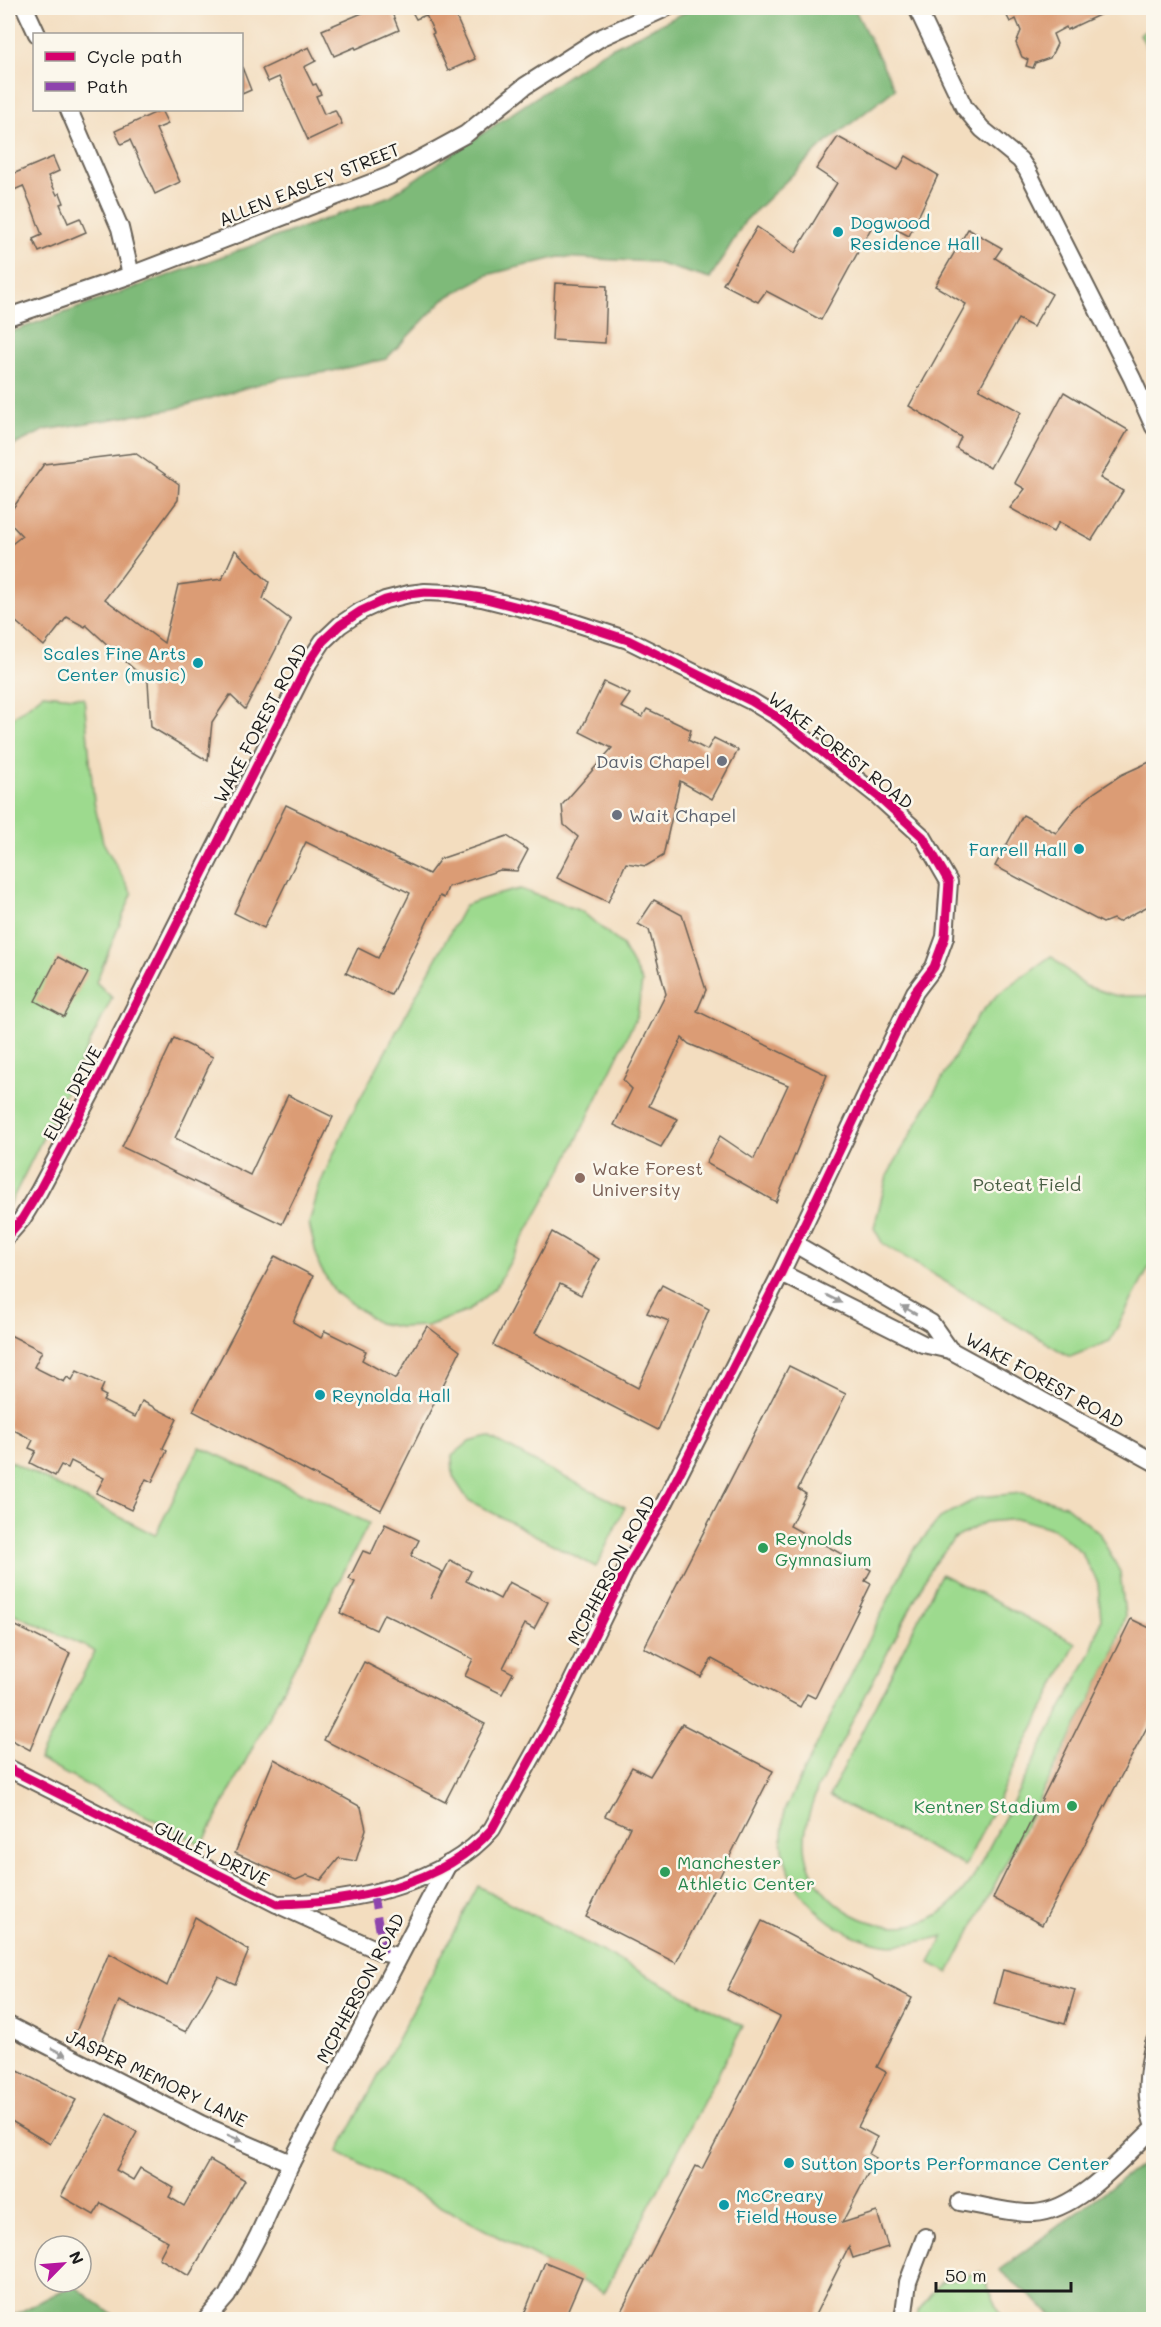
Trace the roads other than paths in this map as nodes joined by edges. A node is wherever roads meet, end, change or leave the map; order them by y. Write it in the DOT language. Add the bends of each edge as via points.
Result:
graph roads {
  1 [pos="25,8"];
  2 [pos="666,8"];
  3 [pos="917,8"];
  4 [pos="37,33"];
  5 [pos="69,111"];
  6 [pos="131,275"];
  7 [pos="8,317"];
  8 [pos="1154,427"];
  9 [pos="157,961"];
  10 [pos="8,1234"];
  11 [pos="795,1245"];
  12 [pos="781,1273"];
  13 [pos="950,1350"];
  14 [pos="1154,1462"];
  15 [pos="8,1768"];
  16 [pos="448,1864"];
  17 [pos="277,1904"];
  18 [pos="398,1956"];
  19 [pos="8,2025"];
  20 [pos="1154,2043"];
  21 [pos="1154,2127"];
  22 [pos="291,2163"];
  23 [pos="960,2202"];
  24 [pos="925,2237"];
  25 [pos="206,2319"];
  26 [pos="903,2319"];
  1 -- 4 [label="street"];
  2 -- 6 [label="street, ALLEN EASLEY STREET" via="600,38 525,86 466,134 389,177"];
  3 -- 8 [label="street" via="964,107 1027,170"];
  5 -- 6 [label="street" via="120,228"];
  6 -- 7 [label="street, ALLEN EASLEY STREET"];
  9 -- 10 [label="street, EURE DRIVE" via="39,1191"];
  9 -- 11 [label="street, WAKE FOREST ROAD" via="309,662 340,625 385,600 424,592 449,593 554,616 628,640 779,718 923,837 949,882 945,937 934,967 915,992"];
  11 -- 12 [label="street, WAKE FOREST ROAD"];
  13 -- 11 [label="street, WAKE FOREST ROAD, one-way" via="932,1323"];
  12 -- 13 [label="street, WAKE FOREST ROAD, one-way" via="923,1344"];
  12 -- 16 [label="street, MCPHERSON ROAD" via="664,1504 627,1568 556,1714 492,1829"];
  13 -- 14 [label="street, WAKE FOREST ROAD"];
  15 -- 17 [label="street, GULLEY DRIVE"];
  16 -- 17 [label="street, GULLEY DRIVE" via="373,1894"];
  16 -- 18 [label="street, MCPHERSON ROAD"];
  17 -- 18 [label="street, GULLEY DRIVE"];
  18 -- 22 [label="street, MCPHERSON ROAD"];
  19 -- 22 [label="street, JASPER MEMORY LANE, one-way" via="201,2124"];
  20 -- 21 [label="street" via="1147,2073 1148,2112"];
  21 -- 23 [label="street" via="1092,2186 1052,2209 1035,2213"];
  22 -- 25 [label="street, MCPHERSON ROAD" via="227,2296"];
  24 -- 26 [label="street" via="908,2282"];
}
